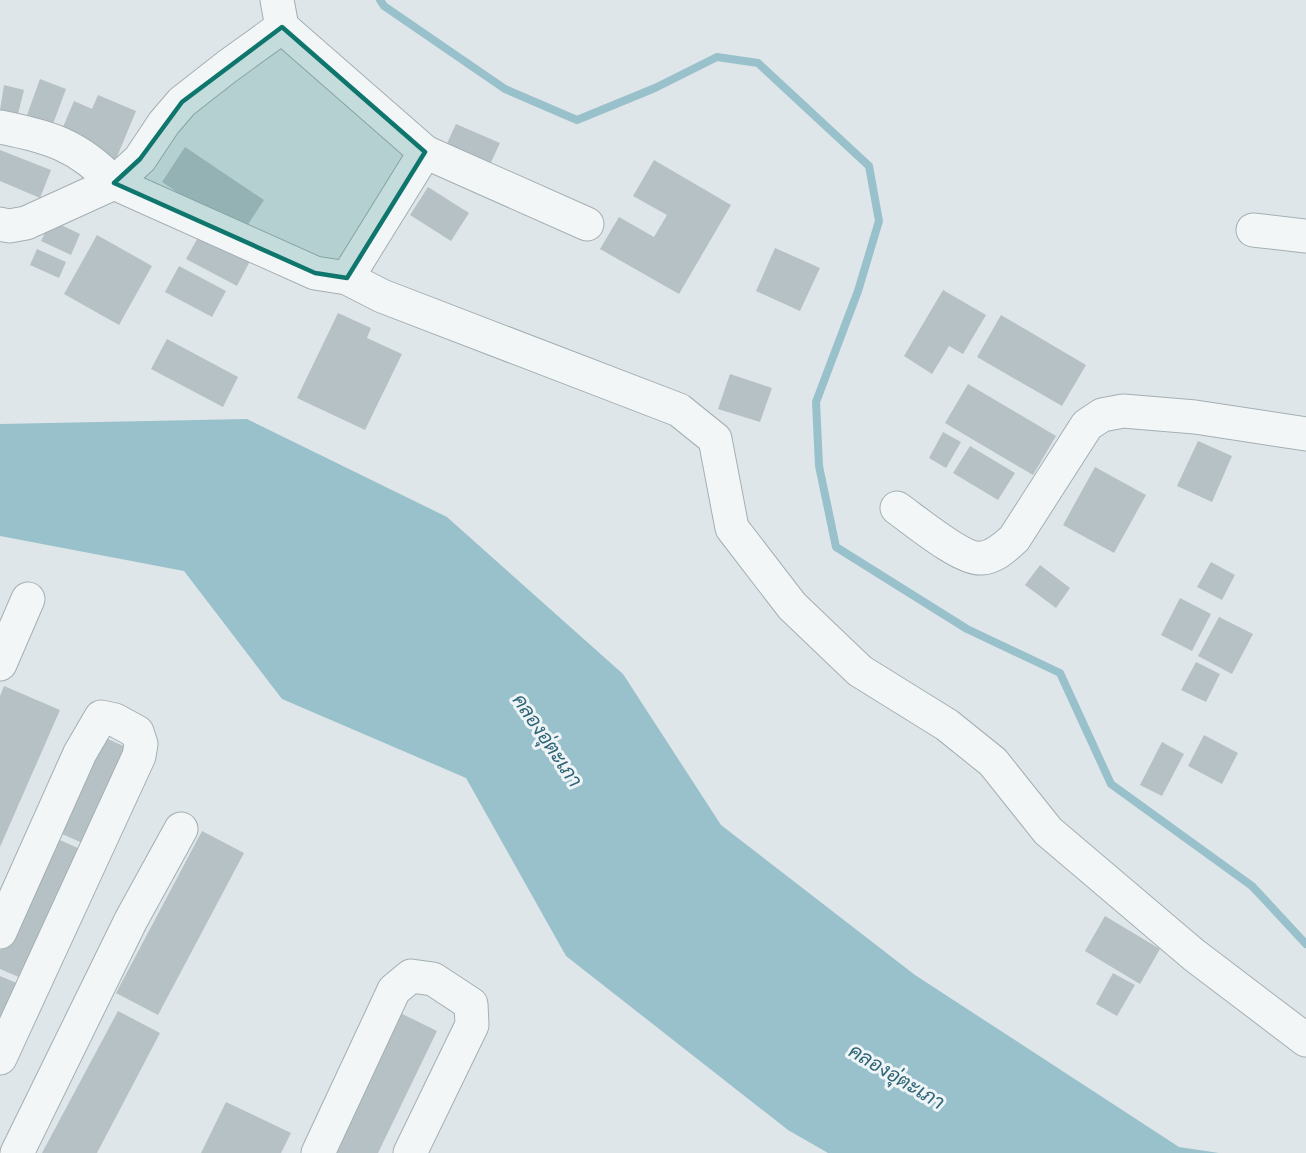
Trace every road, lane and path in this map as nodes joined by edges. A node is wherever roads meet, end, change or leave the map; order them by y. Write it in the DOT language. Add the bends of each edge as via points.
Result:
graph roads {
  1 [pos="279,14"];
  2 [pos="0,127"];
  3 [pos="425,152"];
  4 [pos="114,183"];
  5 [pos="0,224"];
  6 [pos="587,224"];
  7 [pos="1253,230"];
  8 [pos="1306,236"];
  9 [pos="347,278"];
  10 [pos="1306,434"];
  11 [pos="897,508"];
  12 [pos="28,599"];
  13 [pos="0,664"];
  14 [pos="181,829"];
  15 [pos="0,932"];
  16 [pos="1306,1040"];
  17 [pos="0,1058"];
  18 [pos="17,1153"];
  19 [pos="318,1153"];
  20 [pos="410,1153"];
  1 -- 3 [label="street"];
  1 -- 4 [label="street" via="228,66 182,102 140,159"];
  2 -- 4 [label="street" via="40,135 70,147 96,164"];
  3 -- 6 [label="street"];
  3 -- 9 [label="street"];
  4 -- 5 [label="street" via="26,223"];
  4 -- 9 [label="street" via="315,273"];
  7 -- 8 [label="street"];
  9 -- 16 [label="street" via="382,296 680,410 715,439 732,528 792,606 860,671 947,725 993,762 1048,831 1194,955"];
  10 -- 11 [label="street" via="1195,417 1123,411 1102,415 1087,425 1014,539 1001,551 982,558 966,556"];
  12 -- 13 [label="street"];
  14 -- 18 [label="street" via="131,920"];
  15 -- 17 [label="street" via="80,753 101,717 137,732 139,756"];
  19 -- 20 [label="street" via="394,990 411,976 433,979 471,1004 472,1026"];
}
